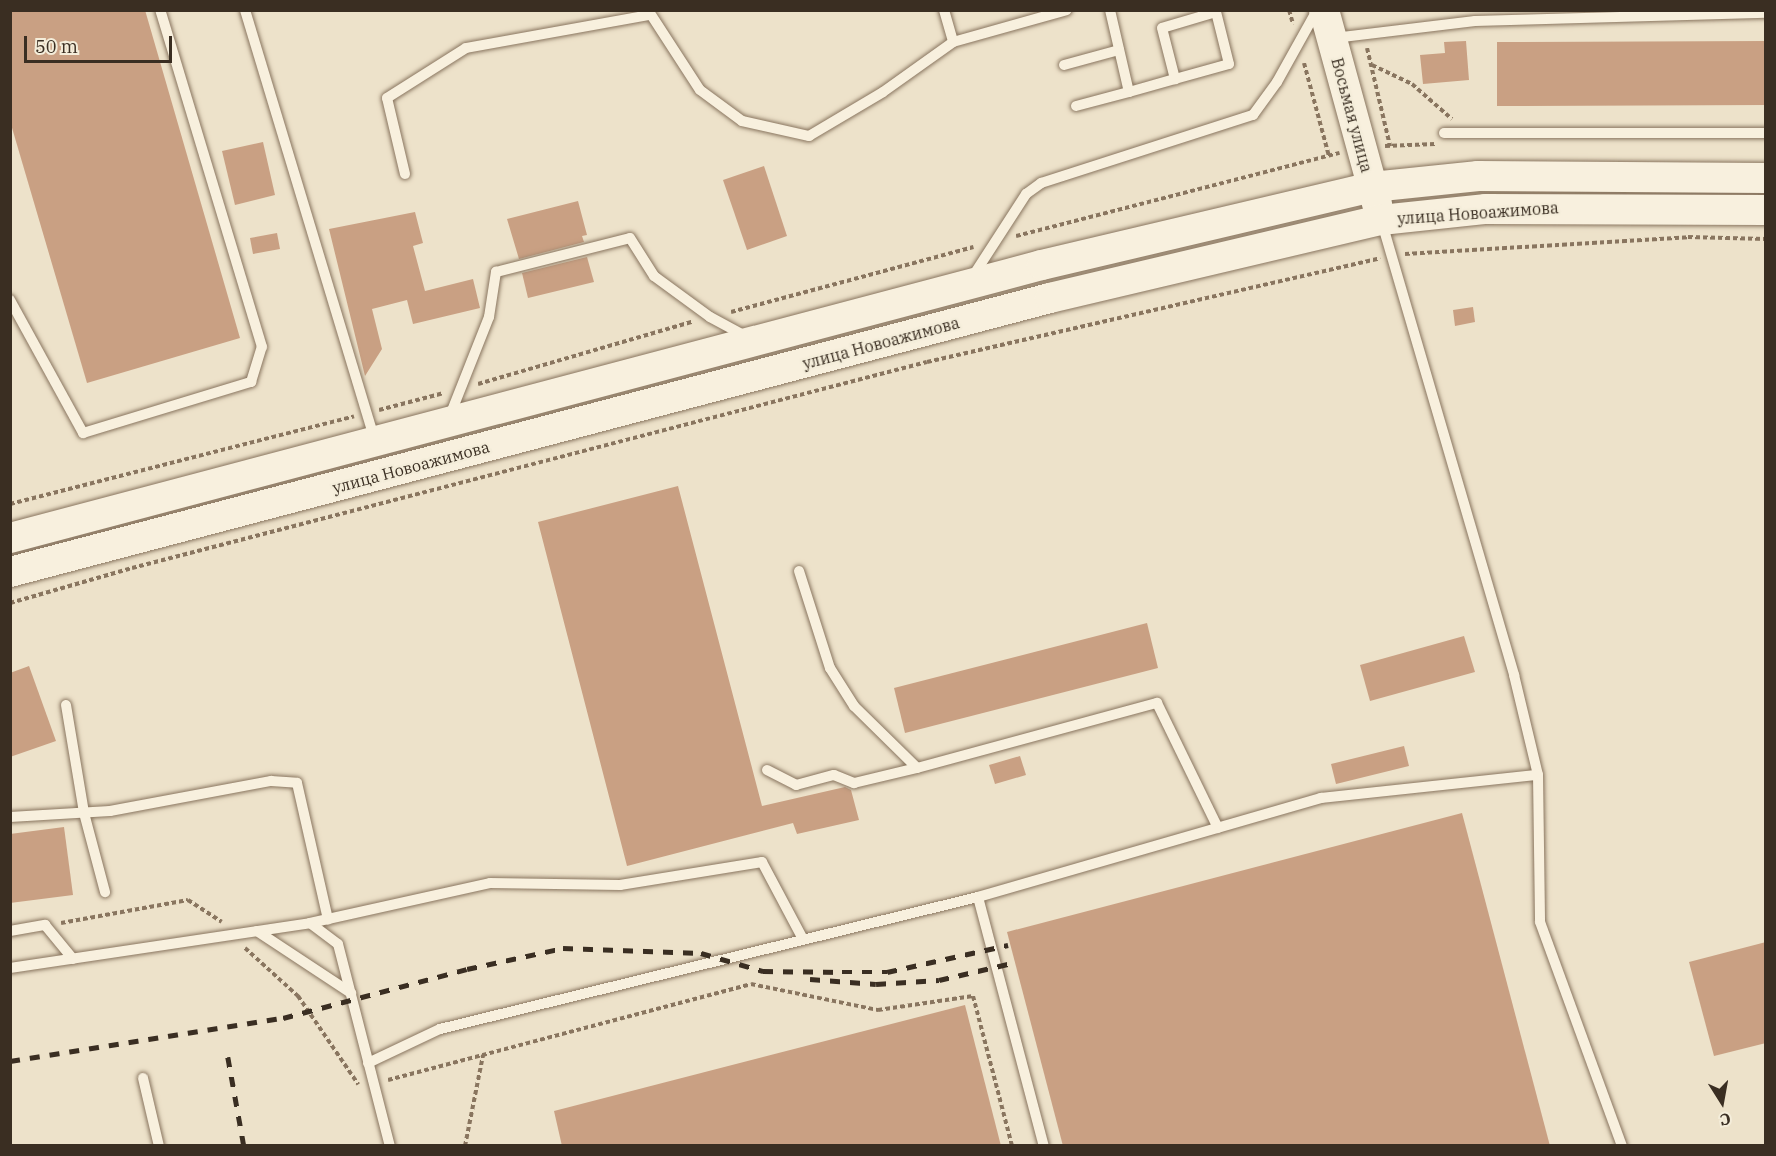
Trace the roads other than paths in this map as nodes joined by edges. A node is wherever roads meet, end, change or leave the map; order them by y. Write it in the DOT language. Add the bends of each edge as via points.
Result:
graph roads {
  1 [pos="160,10"];
  2 [pos="245,10"];
  3 [pos="944,10"];
  4 [pos="1067,10"];
  5 [pos="1110,10"];
  6 [pos="1317,10"];
  7 [pos="649,13"];
  8 [pos="1766,13"];
  9 [pos="1572,14"];
  10 [pos="1328,24"];
  11 [pos="952,42"];
  12 [pos="1119,50"];
  13 [pos="1064,65"];
  14 [pos="1175,79"];
  15 [pos="1129,92"];
  16 [pos="1076,106"];
  17 [pos="1766,132"];
  18 [pos="1444,133"];
  19 [pos="405,174"];
  20 [pos="1766,178"];
  21 [pos="1372,187"];
  22 [pos="1766,210"];
  23 [pos="1381,220"];
  24 [pos="966,285"];
  25 [pos="10,300"];
  26 [pos="755,341"];
  27 [pos="446,423"];
  28 [pos="375,441"];
  29 [pos="10,538"];
  30 [pos="798,571"];
  31 [pos="10,572"];
  32 [pos="66,705"];
  33 [pos="917,768"];
  34 [pos="767,770"];
  35 [pos="1538,775"];
  36 [pos="84,813"];
  37 [pos="10,818"];
  38 [pos="1218,828"];
  39 [pos="105,891"];
  40 [pos="978,897"];
  41 [pos="328,920"];
  42 [pos="309,923"];
  43 [pos="10,931"];
  44 [pos="257,931"];
  45 [pos="803,939"];
  46 [pos="73,959"];
  47 [pos="10,968"];
  48 [pos="351,993"];
  49 [pos="368,1063"];
  50 [pos="143,1078"];
  51 [pos="159,1146"];
  52 [pos="390,1146"];
  53 [pos="1044,1146"];
  54 [pos="1622,1146"];
  1 -- 25 [label="lane" via="262,347 251,382 83,433"];
  2 -- 28 [label="lane"];
  3 -- 11 [label="lane"];
  4 -- 11 [label="lane"];
  5 -- 12 [label="lane"];
  6 -- 24 [label="lane" via="1253,114 1041,183 1026,194"];
  7 -- 11 [label="lane" via="700,90 742,122 810,136 883,92"];
  7 -- 19 [label="lane" via="466,48 387,98"];
  8 -- 9 [label="lane"];
  9 -- 10 [label="lane" via="1364,34"];
  10 -- 21 [label="main road, Восьмая улица"];
  12 -- 13 [label="lane"];
  12 -- 15 [label="lane"];
  14 -- 14 [label="lane" via="1229,64 1216,12 1162,28"];
  14 -- 15 [label="lane"];
  15 -- 16 [label="lane"];
  17 -- 18 [label="lane"];
  20 -- 21 [label="main road, улица Новоажимова" via="1478,176"];
  21 -- 23 [label="main road, Восьмая улица"];
  21 -- 24 [label="main road, улица Новоажимова"];
  22 -- 23 [label="main road, улица Новоажимова" via="1497,209"];
  23 -- 31 [label="main road, улица Новоажимова" via="1050,298"];
  23 -- 35 [label="lane" via="1507,653"];
  24 -- 26 [label="main road, улица Новоажимова"];
  26 -- 27 [label="main road, улица Новоажимова"];
  26 -- 27 [label="lane" via="711,317 654,276 630,238 496,272 489,317"];
  27 -- 28 [label="main road, улица Новоажимова"];
  28 -- 29 [label="main road, улица Новоажимова"];
  30 -- 33 [label="lane" via="830,668 854,706"];
  32 -- 36 [label="lane"];
  33 -- 34 [label="lane" via="854,783 834,775 796,785"];
  33 -- 38 [label="lane" via="1157,703"];
  35 -- 38 [label="lane" via="1321,798"];
  35 -- 54 [label="lane" via="1540,922"];
  36 -- 37 [label="lane"];
  36 -- 39 [label="lane"];
  36 -- 41 [label="lane" via="271,781 297,783"];
  38 -- 40 [label="lane"];
  40 -- 45 [label="lane"];
  40 -- 53 [label="lane"];
  41 -- 42 [label="lane"];
  41 -- 45 [label="lane" via="490,883 620,885 762,862"];
  42 -- 44 [label="lane"];
  42 -- 48 [label="lane" via="338,944"];
  43 -- 46 [label="lane" via="45,925"];
  44 -- 46 [label="lane"];
  44 -- 48 [label="lane"];
  45 -- 49 [label="lane" via="440,1029"];
  46 -- 47 [label="lane"];
  48 -- 49 [label="lane"];
  49 -- 52 [label="lane"];
  50 -- 51 [label="lane"];
}
